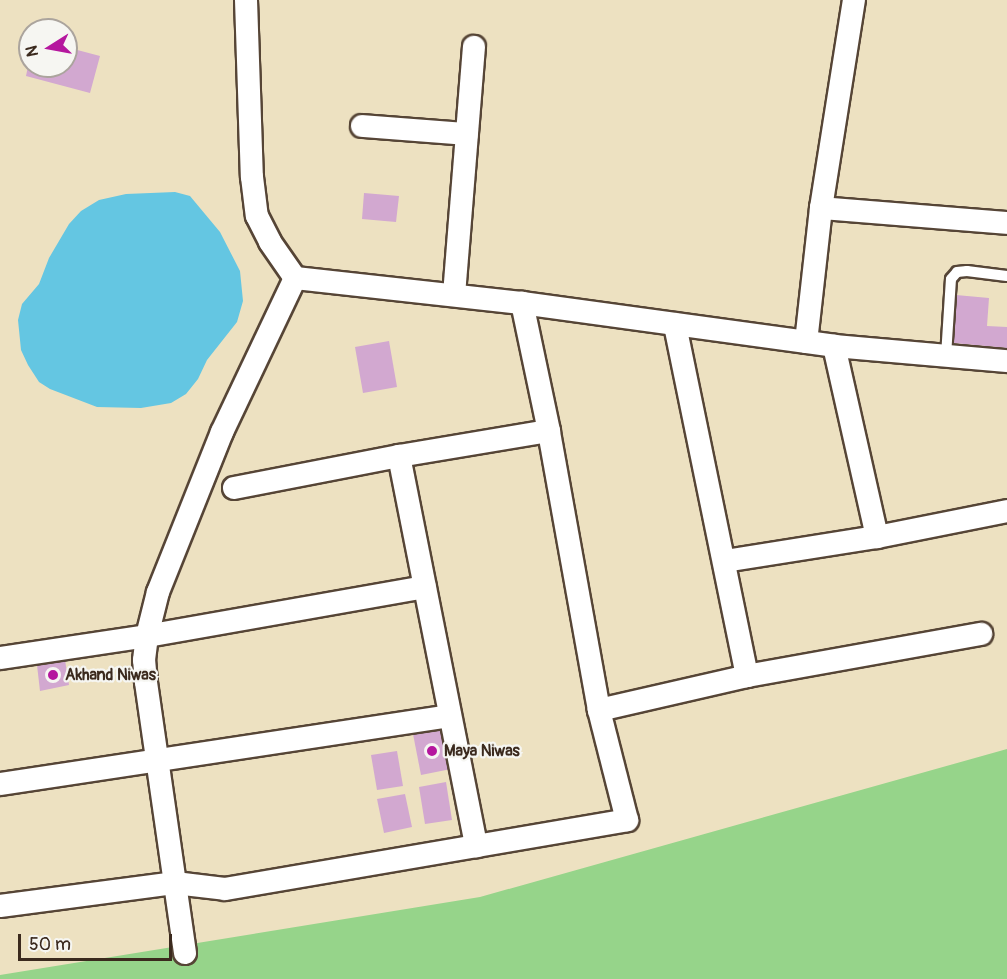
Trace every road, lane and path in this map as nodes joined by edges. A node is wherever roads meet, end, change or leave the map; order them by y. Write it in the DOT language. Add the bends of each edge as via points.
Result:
graph roads {
  1 [pos="246,0"];
  2 [pos="854,0"];
  3 [pos="474,47"];
  4 [pos="362,126"];
  5 [pos="467,134"];
  6 [pos="821,208"];
  7 [pos="1007,223"];
  8 [pos="1007,276"];
  9 [pos="295,278"];
  10 [pos="454,295"];
  11 [pos="522,303"];
  12 [pos="675,324"];
  13 [pos="806,342"];
  14 [pos="834,345"];
  15 [pos="946,357"];
  16 [pos="1007,361"];
  17 [pos="549,431"];
  18 [pos="399,456"];
  19 [pos="234,488"];
  20 [pos="1007,511"];
  21 [pos="877,537"];
  22 [pos="725,561"];
  23 [pos="424,587"];
  24 [pos="981,634"];
  25 [pos="147,636"];
  26 [pos="0,658"];
  27 [pos="747,676"];
  28 [pos="599,710"];
  29 [pos="450,716"];
  30 [pos="158,762"];
  31 [pos="0,784"];
  32 [pos="476,846"];
  33 [pos="175,884"];
  34 [pos="0,906"];
  35 [pos="184,953"];
  1 -- 9 [label="street" via="252,177 257,216"];
  2 -- 6 [label="street"];
  3 -- 5 [label="street"];
  4 -- 5 [label="street"];
  5 -- 10 [label="street"];
  6 -- 7 [label="street"];
  6 -- 13 [label="street"];
  8 -- 15 [label="lane" via="967,271 957,272 951,279"];
  9 -- 10 [label="street"];
  9 -- 25 [label="street" via="222,432 158,592"];
  10 -- 11 [label="street"];
  11 -- 12 [label="street"];
  11 -- 17 [label="street"];
  12 -- 13 [label="street"];
  12 -- 22 [label="street"];
  13 -- 14 [label="street"];
  14 -- 15 [label="street"];
  14 -- 21 [label="street"];
  15 -- 16 [label="street"];
  17 -- 18 [label="street"];
  17 -- 28 [label="street"];
  18 -- 19 [label="street"];
  18 -- 23 [label="street"];
  20 -- 21 [label="street"];
  21 -- 22 [label="street"];
  22 -- 27 [label="street"];
  23 -- 25 [label="street"];
  23 -- 29 [label="street"];
  24 -- 27 [label="street"];
  25 -- 26 [label="street"];
  25 -- 30 [label="street" via="144,660"];
  27 -- 28 [label="street"];
  28 -- 32 [label="street" via="627,819"];
  29 -- 30 [label="street"];
  29 -- 32 [label="street"];
  30 -- 31 [label="street"];
  30 -- 33 [label="street"];
  32 -- 33 [label="street" via="225,889"];
  33 -- 34 [label="street"];
  33 -- 35 [label="street"];
}
